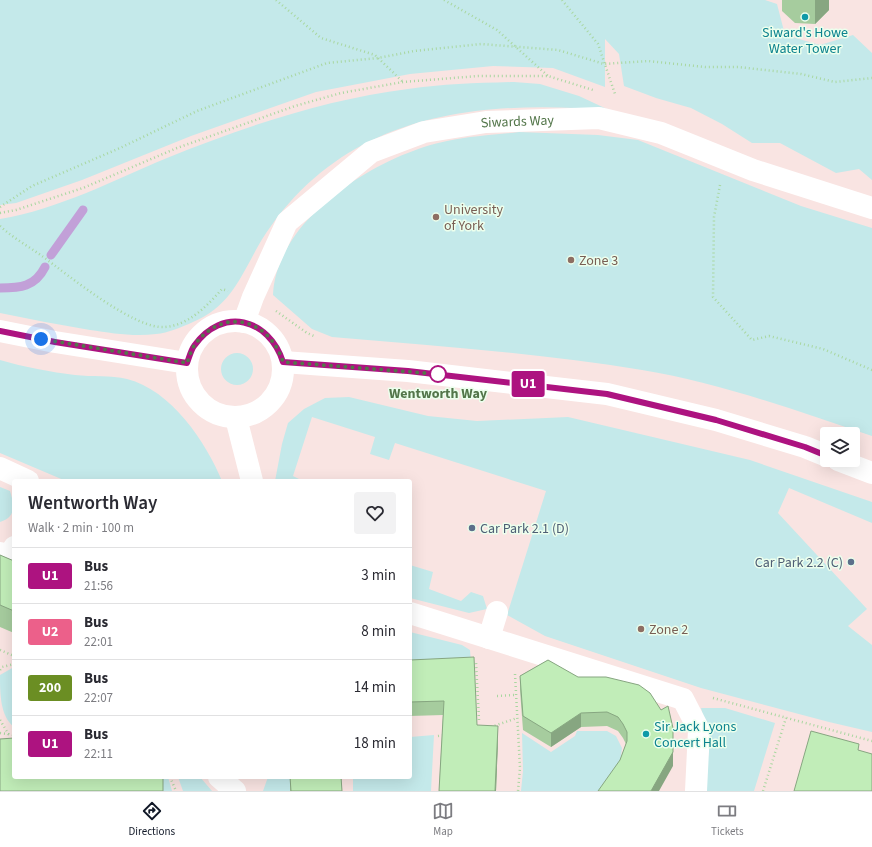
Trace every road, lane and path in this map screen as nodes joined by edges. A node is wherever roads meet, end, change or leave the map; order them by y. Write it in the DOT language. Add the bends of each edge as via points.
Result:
graph roads {
  1 [pos="276,0"];
  2 [pos="444,0"];
  3 [pos="562,0"];
  4 [pos="515,46"];
  5 [pos="378,58"];
  6 [pos="604,64"];
  7 [pos="872,78"];
  8 [pos="403,82"];
  9 [pos="617,98"];
  10 [pos="725,159"];
  11 [pos="0,207"];
  12 [pos="872,208"];
  13 [pos="0,213"];
  14 [pos="244,322"];
  15 [pos="0,331"];
  16 [pos="283,362"];
  17 [pos="187,363"];
  18 [pos="872,370"];
  19 [pos="236,418"];
  20 [pos="820,453"];
  21 [pos="856,467"];
  22 [pos="0,468"];
  23 [pos="872,473"];
  24 [pos="24,479"];
  25 [pos="251,479"];
  26 [pos="12,552"];
  27 [pos="0,553"];
  28 [pos="497,612"];
  29 [pos="412,614"];
  30 [pos="489,638"];
  31 [pos="512,646"];
  32 [pos="0,650"];
  33 [pos="12,655"];
  34 [pos="12,664"];
  35 [pos="477,667"];
  36 [pos="0,670"];
  37 [pos="516,695"];
  38 [pos="497,696"];
  39 [pos="683,699"];
  40 [pos="517,718"];
  41 [pos="786,718"];
  42 [pos="0,720"];
  43 [pos="472,721"];
  44 [pos="488,728"];
  45 [pos="0,733"];
  46 [pos="9,735"];
  47 [pos="452,735"];
  48 [pos="438,736"];
  49 [pos="872,741"];
  50 [pos="171,779"];
  51 [pos="221,779"];
  52 [pos="246,779"];
  53 [pos="176,791"];
  54 [pos="235,791"];
  55 [pos="244,791"];
  56 [pos="518,791"];
  57 [pos="696,791"];
  58 [pos="763,791"];
  1 -- 5 [label="path" via="321,38"];
  2 -- 4 [label="path" via="497,30"];
  3 -- 6 [label="path" via="598,44"];
  4 -- 5 [label="path" via="481,44 414,51"];
  4 -- 6 [label="path" via="558,50"];
  4 -- 8 [label="path" via="548,76 478,76"];
  5 -- 8 [label="path"];
  5 -- 11 [label="path" via="327,63 197,111 32,186"];
  6 -- 7 [label="path" via="648,61 705,67 738,67 801,74 835,82"];
  6 -- 9 [label="path"];
  8 -- 13 [label="path" via="341,93 295,106 177,148 83,188"];
  10 -- 12 [label="street, Siwards Way"];
  10 -- 14 [label="street, Siwards Way" via="660,133 599,118 486,122 424,132 371,152 287,222"];
  10 -- 18 [label="path" via="714,217 713,297 752,340 769,336 823,349"];
  14 -- 16 [label="street" via="260,328 272,339 279,348"];
  14 -- 17 [label="street" via="225,322 209,329 193,347"];
  15 -- 17 [label="street"];
  16 -- 19 [label="street" via="282,381 277,394 268,405 254,414"];
  16 -- 20 [label="street" via="408,371 607,394 716,420"];
  17 -- 19 [label="street" via="191,389 201,403 220,415"];
  19 -- 25 [label="street"];
  21 -- 23 [label="street"];
  22 -- 24 [label="street"];
  26 -- 27 [label="street" via="10,557"];
  28 -- 30 [label="street"];
  29 -- 30 [label="street"];
  30 -- 31 [label="street"];
  31 -- 37 [label="path"];
  31 -- 39 [label="street"];
  32 -- 33 [label="path"];
  34 -- 36 [label="path"];
  35 -- 43 [label="path" via="479,720"];
  37 -- 38 [label="path"];
  37 -- 40 [label="path"];
  39 -- 41 [label="path" via="704,696"];
  39 -- 57 [label="street" via="699,730"];
  40 -- 44 [label="path"];
  40 -- 56 [label="path" via="520,768"];
  41 -- 49 [label="path"];
  41 -- 58 [label="path"];
  42 -- 46 [label="path"];
  45 -- 46 [label="path"];
  47 -- 48 [label="path"];
  50 -- 53 [label="path"];
  51 -- 54 [label="street"];
  52 -- 55 [label="street"];
}
